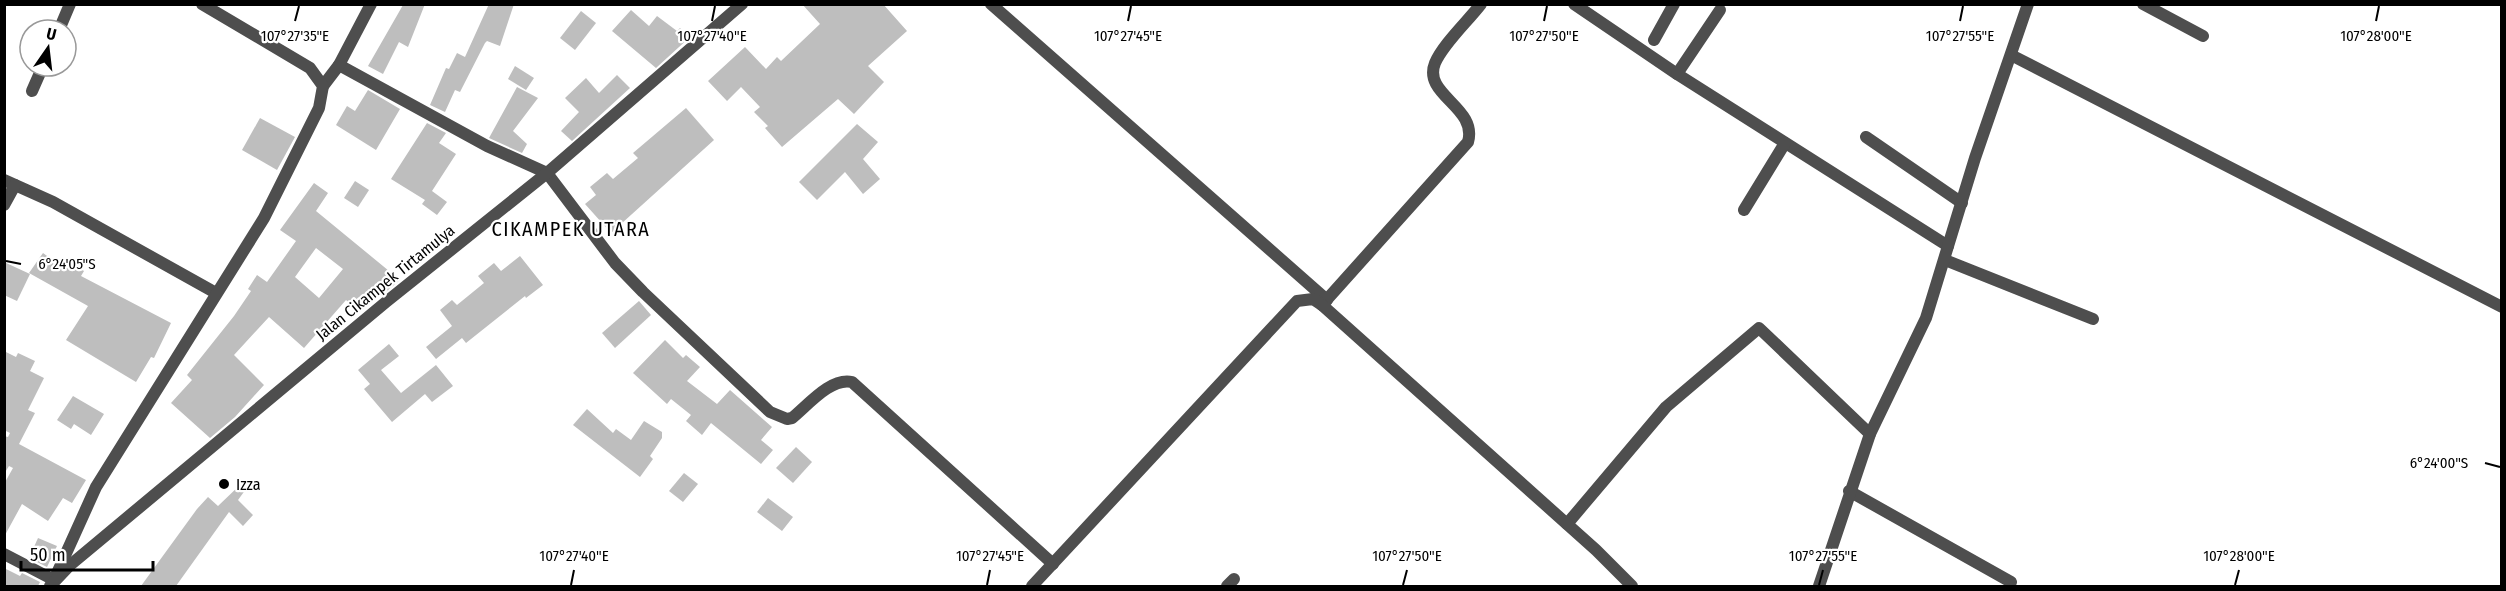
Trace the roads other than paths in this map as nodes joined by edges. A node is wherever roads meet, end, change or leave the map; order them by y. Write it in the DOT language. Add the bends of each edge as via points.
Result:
graph roads {
  1 [pos="70,4"];
  2 [pos="202,4"];
  3 [pos="371,4"];
  4 [pos="742,4"];
  5 [pos="991,4"];
  6 [pos="1481,4"];
  7 [pos="1574,4"];
  8 [pos="1674,4"];
  9 [pos="2028,4"];
  10 [pos="2143,4"];
  11 [pos="1720,10"];
  12 [pos="64,18"];
  13 [pos="2203,36"];
  14 [pos="1654,40"];
  15 [pos="2011,54"];
  16 [pos="339,65"];
  17 [pos="1677,74"];
  18 [pos="38,78"];
  19 [pos="323,86"];
  20 [pos="32,91"];
  21 [pos="1866,137"];
  22 [pos="1785,143"];
  23 [pos="547,173"];
  24 [pos="10,183"];
  25 [pos="1962,203"];
  26 [pos="4,205"];
  27 [pos="1744,210"];
  28 [pos="1948,246"];
  29 [pos="1945,260"];
  30 [pos="216,293"];
  31 [pos="1325,302"];
  32 [pos="2502,308"];
  33 [pos="2093,320"];
  34 [pos="1870,434"];
  35 [pos="1849,491"];
  36 [pos="1567,524"];
  37 [pos="4,554"];
  38 [pos="1053,564"];
  39 [pos="2011,582"];
  40 [pos="52,583"];
  41 [pos="1032,586"];
  42 [pos="1632,586"];
  43 [pos="1819,586"];
  1 -- 12 [label="street"];
  2 -- 19 [label="street" via="310,68"];
  3 -- 16 [label="street"];
  4 -- 23 [label="street, Jalan Cikampek Tirtamulya"];
  5 -- 31 [label="street"];
  6 -- 31 [label="street" via="1440,55 1433,72 1437,85 1467,120 1468,142"];
  7 -- 17 [label="street"];
  8 -- 14 [label="street"];
  9 -- 15 [label="street"];
  10 -- 13 [label="street"];
  11 -- 17 [label="street"];
  15 -- 25 [label="street"];
  15 -- 32 [label="street"];
  16 -- 19 [label="street"];
  16 -- 23 [label="street" via="487,146"];
  17 -- 22 [label="street"];
  18 -- 20 [label="street"];
  19 -- 30 [label="street" via="320,108 303,145 264,218"];
  21 -- 25 [label="street"];
  22 -- 27 [label="street"];
  22 -- 28 [label="street"];
  23 -- 38 [label="street" via="615,263 770,412 792,418 833,384 852,382"];
  23 -- 40 [label="street, Jalan Cikampek Tirtamulya" via="386,302"];
  24 -- 26 [label="street"];
  24 -- 30 [label="street" via="110,232"];
  25 -- 28 [label="street"];
  28 -- 29 [label="street"];
  29 -- 33 [label="street"];
  29 -- 34 [label="street" via="1926,318"];
  30 -- 40 [label="street" via="96,487"];
  31 -- 36 [label="street"];
  31 -- 38 [label="street" via="1297,301"];
  34 -- 35 [label="street"];
  34 -- 36 [label="street" via="1759,328 1666,407"];
  35 -- 39 [label="street"];
  35 -- 43 [label="street"];
  36 -- 42 [label="street"];
  37 -- 40 [label="street"];
  38 -- 41 [label="street"];
}
